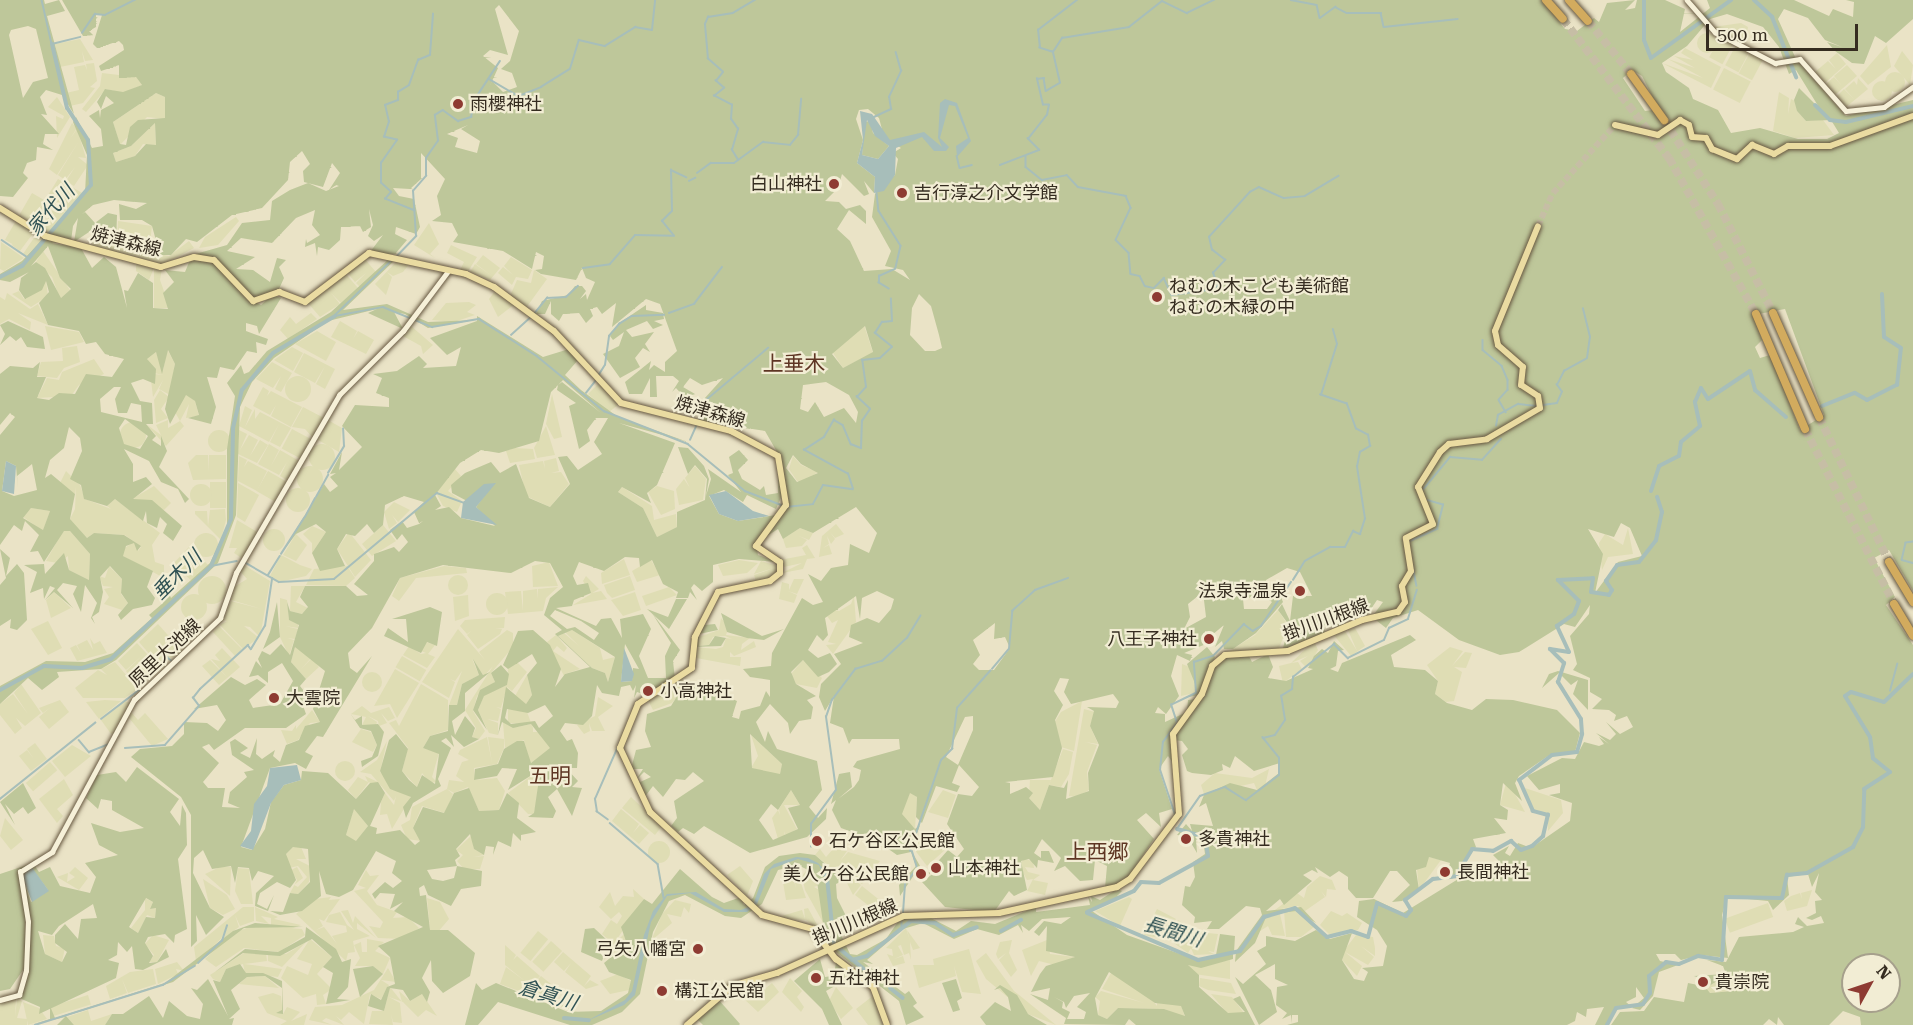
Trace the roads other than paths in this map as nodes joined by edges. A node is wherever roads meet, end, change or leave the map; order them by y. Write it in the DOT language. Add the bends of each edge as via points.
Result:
graph roads {
  1 [pos="1546,0"];
  2 [pos="1569,0"];
  3 [pos="1687,0"];
  4 [pos="1563,19"];
  5 [pos="1588,21"];
  6 [pos="1631,74"];
  7 [pos="1913,87"];
  8 [pos="1913,116"];
  9 [pos="1664,120"];
  10 [pos="1615,124"];
  11 [pos="0,208"];
  12 [pos="1538,226"];
  13 [pos="449,270"];
  14 [pos="1773,313"];
  15 [pos="1756,314"];
  16 [pos="1819,417"];
  17 [pos="1806,429"];
  18 [pos="1889,562"];
  19 [pos="1913,602"];
  20 [pos="1894,604"];
  21 [pos="1913,636"];
  22 [pos="829,949"];
  23 [pos="0,1000"];
  24 [pos="687,1025"];
  25 [pos="887,1025"];
  1 -- 4 [label="highway"];
  2 -- 5 [label="highway"];
  3 -- 7 [label="main road" via="1706,22 1775,63 1795,58 1850,113 1884,107"];
  6 -- 9 [label="highway"];
  8 -- 10 [label="main road" via="1830,146 1788,146 1774,154 1752,146 1737,159 1712,149 1706,138 1692,137 1689,125 1680,120 1658,135"];
  11 -- 13 [label="main road, 焼津森線" via="48,237 161,267 194,257 210,259 256,301 279,292 305,302 359,257 395,257"];
  12 -- 22 [label="main road, 掛川川根線" via="1495,331 1498,345 1523,367 1521,385 1538,396 1540,408 1487,439 1449,444 1440,453 1418,487 1433,524 1406,538 1411,571 1402,586 1405,602 1398,612 1362,620 1288,651 1225,655 1212,666 1202,694 1173,734 1176,819 1130,879 1117,887 988,915 902,916"];
  13 -- 22 [label="main road, 焼津森線" via="486,282 533,315 625,405 745,436 778,456 785,507 756,542 758,552 782,565 777,578 718,592 695,637 692,668 638,704 620,747 646,807 757,910 771,920 813,928"];
  13 -- 23 [label="main road, 原里大池線" via="414,318 339,395 237,573 220,618 134,700 52,852 20,872 28,922 26,971 19,995"];
  14 -- 16 [label="highway"];
  15 -- 17 [label="highway"];
  18 -- 19 [label="highway"];
  20 -- 21 [label="highway"];
  22 -- 24 [label="main road, 掛川川根線" via="732,986"];
  22 -- 25 [label="main road, 焼津森線" via="873,987"];
}
